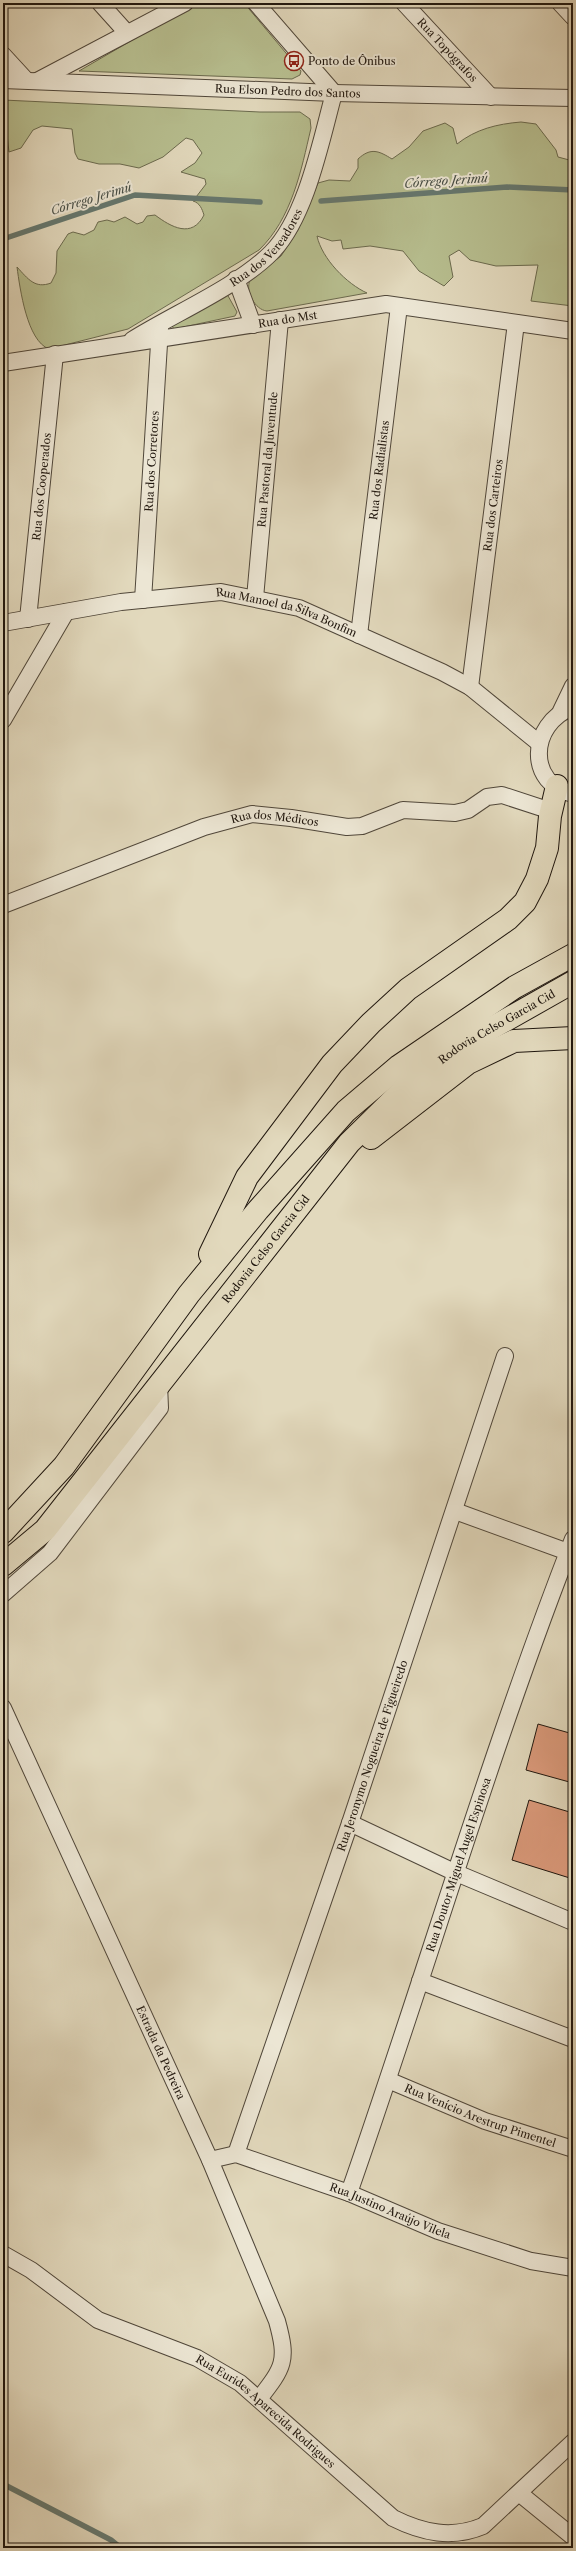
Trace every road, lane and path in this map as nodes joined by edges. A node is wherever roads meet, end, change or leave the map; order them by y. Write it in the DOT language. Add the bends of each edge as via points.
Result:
graph roads {
  1 [pos="100,3"];
  2 [pos="185,3"];
  3 [pos="256,3"];
  4 [pos="404,3"];
  5 [pos="560,3"];
  6 [pos="573,16"];
  7 [pos="127,33"];
  8 [pos="3,55"];
  9 [pos="3,80"];
  10 [pos="32,80"];
  11 [pos="334,93"];
  12 [pos="491,97"];
  13 [pos="573,98"];
  14 [pos="236,279"];
  15 [pos="400,306"];
  16 [pos="280,320"];
  17 [pos="160,322"];
  18 [pos="516,323"];
  19 [pos="253,325"];
  20 [pos="573,331"];
  21 [pos="160,338"];
  22 [pos="126,344"];
  23 [pos="55,354"];
  24 [pos="3,363"];
  25 [pos="255,598"];
  26 [pos="143,600"];
  27 [pos="66,612"];
  28 [pos="28,619"];
  29 [pos="3,623"];
  30 [pos="360,635"];
  31 [pos="573,686"];
  32 [pos="470,687"];
  33 [pos="567,709"];
  34 [pos="3,720"];
  35 [pos="539,743"];
  36 [pos="568,792"];
  37 [pos="551,811"];
  38 [pos="3,906"];
  39 [pos="573,955"];
  40 [pos="573,982"];
  41 [pos="573,1038"];
  42 [pos="317,1182"];
  43 [pos="189,1294"];
  44 [pos="506,1356"];
  45 [pos="159,1384"];
  46 [pos="455,1511"];
  47 [pos="3,1532"];
  48 [pos="570,1545"];
  49 [pos="3,1565"];
  50 [pos="3,1594"];
  51 [pos="3,1708"];
  52 [pos="350,1823"];
  53 [pos="454,1872"];
  54 [pos="573,1922"];
  55 [pos="420,1981"];
  56 [pos="573,2038"];
  57 [pos="388,2080"];
  58 [pos="573,2149"];
  59 [pos="236,2154"];
  60 [pos="210,2160"];
  61 [pos="349,2194"];
  62 [pos="3,2254"];
  63 [pos="573,2268"];
  64 [pos="259,2399"];
  65 [pos="573,2442"];
  66 [pos="520,2493"];
  67 [pos="573,2537"];
  1 -- 7 [label="street"];
  2 -- 7 [label="street"];
  3 -- 11 [label="street"];
  4 -- 12 [label="street, Rua Topógrafos"];
  5 -- 6 [label="street"];
  7 -- 10 [label="street"];
  8 -- 10 [label="street"];
  9 -- 10 [label="street, Rua Elson Pedro dos Santos"];
  10 -- 11 [label="street, Rua Elson Pedro dos Santos"];
  11 -- 12 [label="street, Rua Elson Pedro dos Santos"];
  11 -- 14 [label="street, Rua dos Vereadores" via="311,176 290,226 272,252"];
  12 -- 13 [label="street, Rua Elson Pedro dos Santos"];
  14 -- 17 [label="street, Rua dos Vereadores"];
  14 -- 19 [label="street"];
  15 -- 16 [label="street, Rua do Mst" via="386,304"];
  15 -- 18 [label="street, Rua do Mst"];
  15 -- 30 [label="street, Rua dos Radialistas"];
  16 -- 19 [label="street, Rua do Mst"];
  16 -- 25 [label="street, Rua Pastoral da Juventude"];
  17 -- 21 [label="street, Rua dos Corretores"];
  17 -- 22 [label="street, Rua dos Vereadores"];
  18 -- 20 [label="street, Rua do Mst"];
  18 -- 32 [label="street, Rua dos Carteiros"];
  19 -- 21 [label="street, Rua do Mst"];
  21 -- 22 [label="street, Rua do Mst"];
  21 -- 26 [label="street, Rua dos Corretores"];
  22 -- 23 [label="street, Rua do Mst"];
  23 -- 24 [label="street, Rua do Mst"];
  23 -- 28 [label="street, Rua dos Cooperados"];
  25 -- 26 [label="street, Rua Manoel da Silva Bonfim" via="221,592"];
  25 -- 30 [label="street, Rua Manoel da Silva Bonfim" via="299,608"];
  26 -- 27 [label="street, Rua Manoel da Silva Bonfim"];
  27 -- 28 [label="street, Rua Manoel da Silva Bonfim"];
  27 -- 34 [label="street"];
  28 -- 29 [label="street, Rua Manoel da Silva Bonfim"];
  30 -- 32 [label="street, Rua Manoel da Silva Bonfim"];
  31 -- 33 [label="street"];
  32 -- 35 [label="street, Rua Manoel da Silva Bonfim"];
  33 -- 35 [label="street" via="548,723"];
  35 -- 36 [label="street" via="541,765 546,775"];
  36 -- 37 [label="highway"];
  37 -- 38 [label="street, Rua dos Médicos" via="502,795 487,797 468,810 455,813 404,810 362,826 252,814 204,827"];
  37 -- 43 [label="highway" via="547,848 537,879 525,902 508,920 408,989 332,1064 248,1177"];
  39 -- 43 [label="highway, Rodovia Celso Garcia Cid" via="515,987 405,1062 346,1111 258,1210"];
  40 -- 42 [label="highway, Rodovia Celso Garcia Cid" via="460,1046 409,1084 349,1143"];
  41 -- 42 [label="highway" via="514,1041 468,1063"];
  42 -- 45 [label="highway, Rodovia Celso Garcia Cid"];
  43 -- 47 [label="highway, Rodovia Celso Garcia Cid" via="64,1466"];
  44 -- 46 [label="street, Rua Jeronymo Nogueira de Figueiredo"];
  45 -- 49 [label="highway, Rodovia Celso Garcia Cid" via="45,1530"];
  45 -- 50 [label="street" via="160,1408 50,1553"];
  46 -- 48 [label="street"];
  46 -- 52 [label="street, Rua Jeronymo Nogueira de Figueiredo"];
  48 -- 53 [label="street, Rua Doutor Miguel Augel Espinosa"];
  51 -- 60 [label="street, Estrada da Pedreira"];
  52 -- 53 [label="street"];
  52 -- 59 [label="street, Rua Jeronymo Nogueira de Figueiredo"];
  53 -- 54 [label="street"];
  53 -- 55 [label="street, Rua Doutor Miguel Augel Espinosa"];
  55 -- 56 [label="street"];
  55 -- 57 [label="street, Rua Doutor Miguel Augel Espinosa"];
  57 -- 58 [label="street, Rua Venício Arestrup Pimentel" via="485,2121"];
  57 -- 61 [label="street, Rua Doutor Miguel Augel Espinosa"];
  59 -- 60 [label="street"];
  59 -- 61 [label="street, Rua Justino Araújo Vilela"];
  60 -- 64 [label="street, Estrada da Pedreira" via="277,2321 285,2347 278,2374"];
  61 -- 63 [label="street, Rua Justino Araújo Vilela" via="438,2232 531,2261"];
  62 -- 64 [label="street, Rua Eurides Aparecida Rodrigues" via="31,2270 98,2320 197,2358 240,2383"];
  64 -- 66 [label="street, Rua Eurides Aparecida Rodrigues" via="393,2518 420,2529 451,2534 467,2533 483,2526"];
  65 -- 66 [label="street, Rua Eurides Aparecida Rodrigues"];
  66 -- 67 [label="street"];
}
